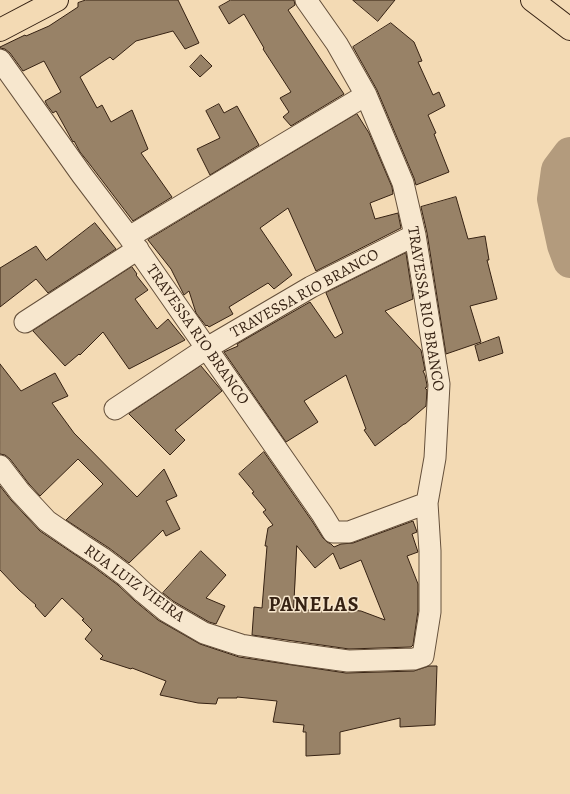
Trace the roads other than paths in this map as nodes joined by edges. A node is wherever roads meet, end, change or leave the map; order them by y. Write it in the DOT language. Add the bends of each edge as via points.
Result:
graph roads {
  1 [pos="57,0"];
  2 [pos="306,0"];
  3 [pos="532,0"];
  4 [pos="570,29"];
  5 [pos="0,30"];
  6 [pos="0,60"];
  7 [pos="366,95"];
  8 [pos="415,235"];
  9 [pos="134,243"];
  10 [pos="25,322"];
  11 [pos="207,348"];
  12 [pos="115,409"];
  13 [pos="0,466"];
  14 [pos="426,503"];
  15 [pos="414,659"];
  1 -- 5 [label="main road"];
  2 -- 7 [label="street, TRAVESSA RIO BRANCO" via="337,44"];
  3 -- 4 [label="main road"];
  6 -- 9 [label="street, TRAVESSA RIO BRANCO"];
  7 -- 8 [label="street, TRAVESSA RIO BRANCO" via="403,183"];
  7 -- 9 [label="street"];
  8 -- 11 [label="street, TRAVESSA RIO BRANCO" via="310,287"];
  8 -- 14 [label="street, TRAVESSA RIO BRANCO" via="439,384 435,458"];
  9 -- 10 [label="street"];
  9 -- 11 [label="street, TRAVESSA RIO BRANCO"];
  11 -- 12 [label="street, TRAVESSA RIO BRANCO"];
  11 -- 14 [label="street, TRAVESSA RIO BRANCO" via="333,532 349,532"];
  13 -- 15 [label="street, RUA LUIZ VIEIRA" via="47,521 126,576 166,611 204,633 241,645 348,661"];
  14 -- 15 [label="street, TRAVESSA RIO BRANCO" via="430,550 430,612 423,656"];
}
